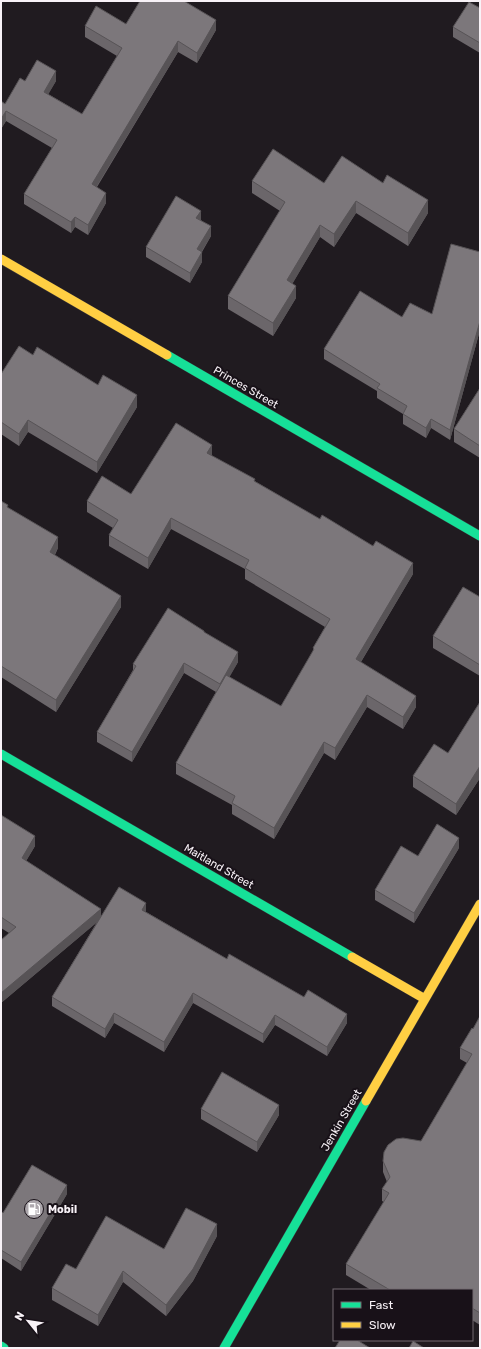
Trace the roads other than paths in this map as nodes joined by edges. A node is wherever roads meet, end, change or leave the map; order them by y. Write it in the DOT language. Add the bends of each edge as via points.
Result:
graph roads {
  1 [pos="1,259"];
  2 [pos="480,536"];
  3 [pos="1,754"];
  4 [pos="480,904"];
  5 [pos="425,999"];
  6 [pos="1,1346"];
  7 [pos="4,1348"];
  8 [pos="224,1348"];
  1 -- 2 [label="street, Princes Street"];
  3 -- 5 [label="street, Maitland Street"];
  4 -- 5 [label="street, Jenkin Street"];
  5 -- 8 [label="street, Jenkin Street"];
  6 -- 7 [label="street"];
}
